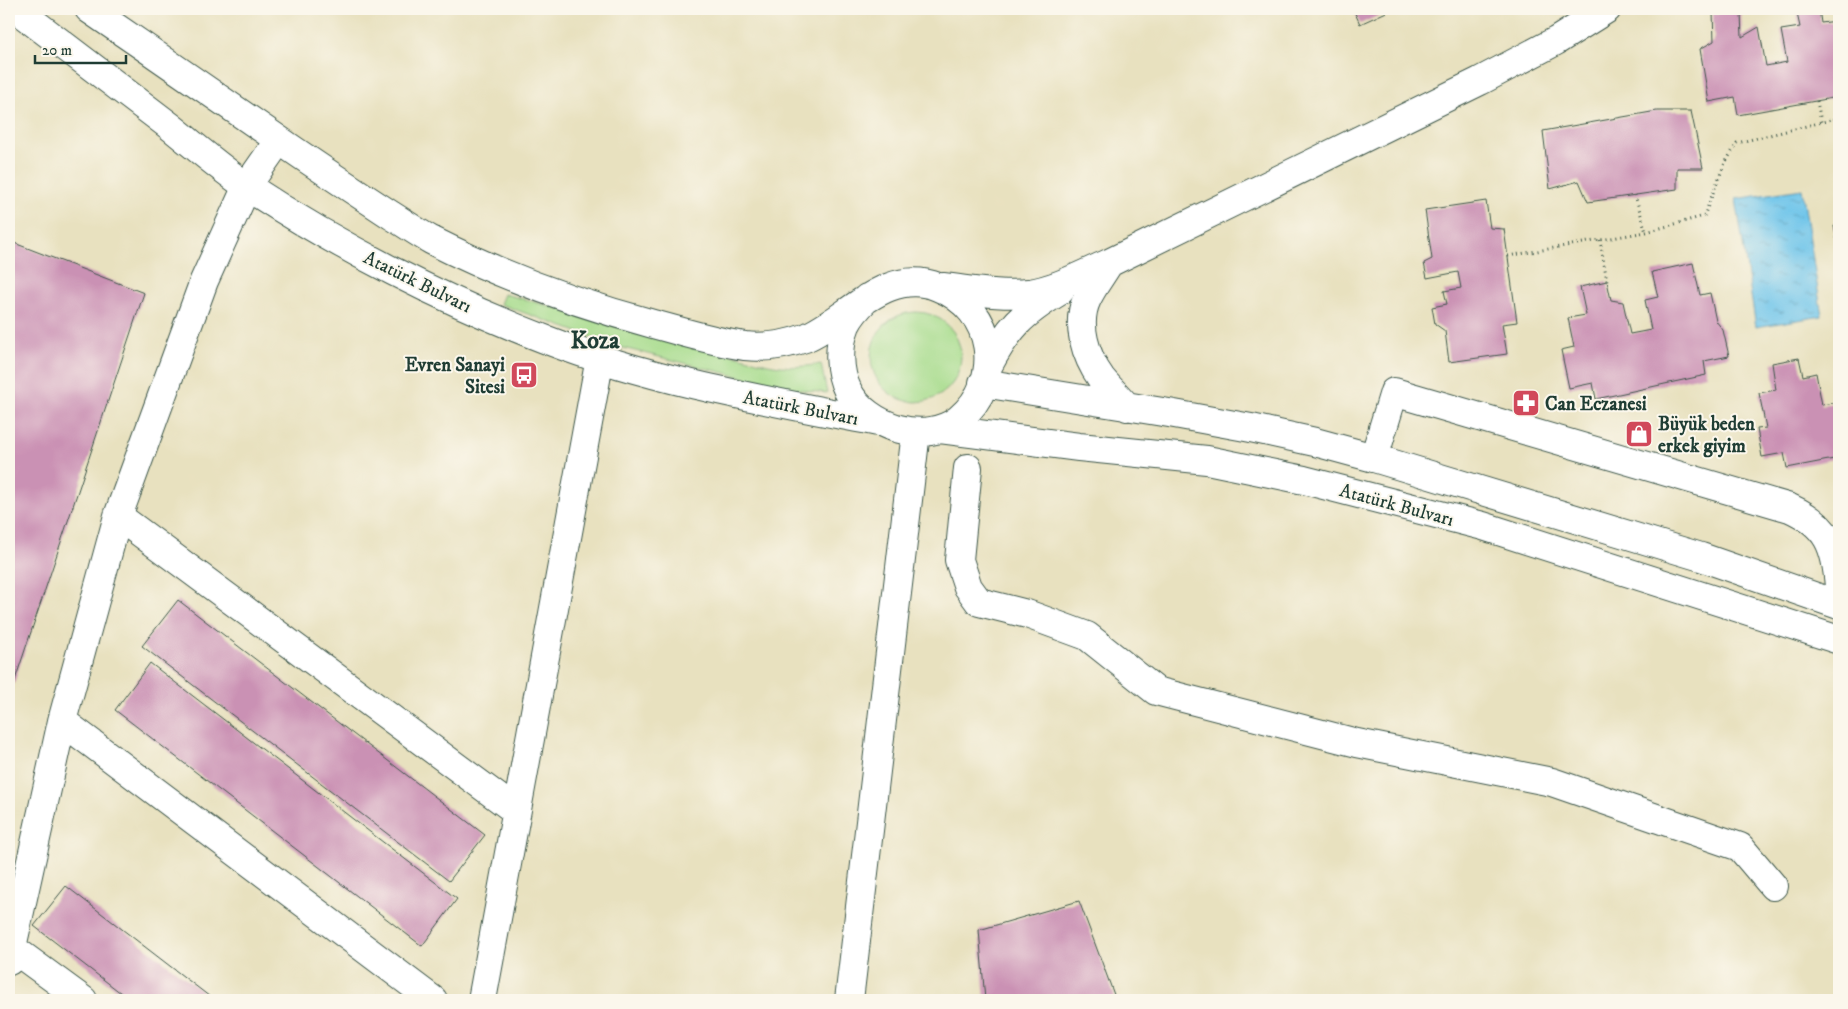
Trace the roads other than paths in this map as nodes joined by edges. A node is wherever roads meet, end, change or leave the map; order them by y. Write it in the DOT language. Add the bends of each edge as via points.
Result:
graph roads {
  1 [pos="16,9"];
  2 [pos="89,9"];
  3 [pos="1607,9"];
  4 [pos="279,140"];
  5 [pos="247,186"];
  6 [pos="1109,263"];
  7 [pos="936,286"];
  8 [pos="866,298"];
  9 [pos="600,358"];
  10 [pos="986,374"];
  11 [pos="1127,406"];
  12 [pos="881,423"];
  13 [pos="928,431"];
  14 [pos="1374,458"];
  15 [pos="968,468"];
  16 [pos="118,516"];
  17 [pos="1839,587"];
  18 [pos="1839,605"];
  19 [pos="1839,640"];
  20 [pos="62,721"];
  21 [pos="516,811"];
  22 [pos="1773,886"];
  23 [pos="10,954"];
  24 [pos="82,1000"];
  25 [pos="432,1000"];
  26 [pos="482,1000"];
  27 [pos="849,1000"];
  1 -- 5 [label="main road, Atatürk Bulvarı"];
  2 -- 4 [label="main road, Atatürk Bulvarı"];
  3 -- 6 [label="main road" via="1556,41 1480,81"];
  4 -- 5 [label="main road"];
  4 -- 8 [label="main road, Atatürk Bulvarı" via="429,239 542,288 627,317 744,346 768,347 807,337"];
  5 -- 9 [label="main road, Atatürk Bulvarı" via="371,259 445,296 548,341"];
  5 -- 16 [label="main road" via="204,281"];
  6 -- 7 [label="main road" via="1060,285 1031,292 1002,294"];
  6 -- 10 [label="main road" via="1038,304 1022,317 1002,342"];
  6 -- 11 [label="main road" via="1087,299 1082,312 1082,326 1086,347 1096,370"];
  7 -- 8 [label="main road, Atatürk Bulvarı" via="910,283"];
  7 -- 10 [label="main road, Atatürk Bulvarı" via="957,296 972,310 983,328 988,347"];
  8 -- 12 [label="main road, Atatürk Bulvarı" via="846,326 841,346 841,368 848,390 862,409"];
  9 -- 12 [label="main road, Atatürk Bulvarı" via="739,394"];
  9 -- 21 [label="main road"];
  10 -- 11 [label="main road, Atatürk Bulvarı"];
  10 -- 13 [label="main road" via="978,397 958,420"];
  11 -- 14 [label="main road, Atatürk Bulvarı" via="1250,428"];
  12 -- 13 [label="main road, Atatürk Bulvarı"];
  13 -- 19 [label="main road, Atatürk Bulvarı" via="1207,460 1304,480 1483,526"];
  13 -- 27 [label="main road"];
  14 -- 17 [label="main road" via="1394,392 1790,508 1812,520 1829,540 1838,564"];
  14 -- 18 [label="main road, Atatürk Bulvarı" via="1701,557"];
  15 -- 22 [label="main road" via="959,560 968,587 979,602 1027,614 1087,636 1156,691 1357,743 1552,782 1740,847"];
  16 -- 20 [label="main road"];
  16 -- 21 [label="main road"];
  20 -- 23 [label="main road"];
  20 -- 25 [label="main road"];
  21 -- 26 [label="main road"];
  23 -- 24 [label="main road"];
}
